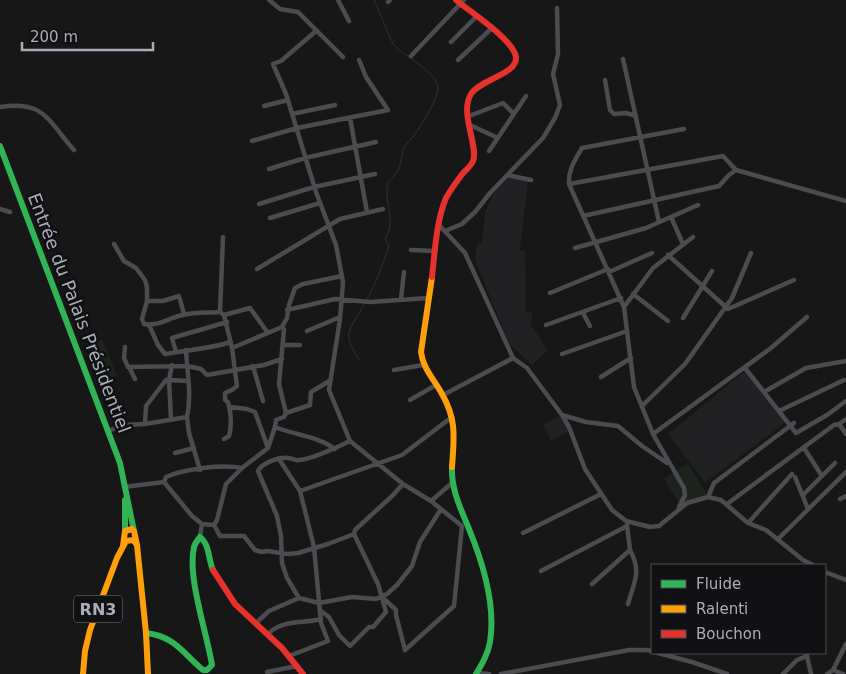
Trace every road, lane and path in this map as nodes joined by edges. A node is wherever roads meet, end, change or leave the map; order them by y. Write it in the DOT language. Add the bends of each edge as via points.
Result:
graph roads {
  1 [pos="269,0"];
  2 [pos="338,0"];
  3 [pos="460,1"];
  4 [pos="557,8"];
  5 [pos="477,16"];
  6 [pos="349,21"];
  7 [pos="492,28"];
  8 [pos="316,31"];
  9 [pos="451,42"];
  10 [pos="411,56"];
  11 [pos="343,57"];
  12 [pos="623,59"];
  13 [pos="359,60"];
  14 [pos="458,60"];
  15 [pos="605,80"];
  16 [pos="526,96"];
  17 [pos="288,100"];
  18 [pos="335,105"];
  19 [pos="264,106"];
  20 [pos="0,107"];
  21 [pos="292,114"];
  22 [pos="514,114"];
  23 [pos="469,116"];
  24 [pos="636,116"];
  25 [pos="350,118"];
  26 [pos="470,125"];
  27 [pos="296,128"];
  28 [pos="684,129"];
  29 [pos="641,137"];
  30 [pos="498,138"];
  31 [pos="252,141"];
  32 [pos="376,142"];
  33 [pos="0,146"];
  34 [pos="356,147"];
  35 [pos="74,150"];
  36 [pos="489,151"];
  37 [pos="305,158"];
  38 [pos="269,169"];
  39 [pos="648,169"];
  40 [pos="736,170"];
  41 [pos="375,174"];
  42 [pos="507,175"];
  43 [pos="360,178"];
  44 [pos="531,180"];
  45 [pos="569,184"];
  46 [pos="314,187"];
  47 [pos="654,200"];
  48 [pos="846,201"];
  49 [pos="320,203"];
  50 [pos="259,204"];
  51 [pos="698,204"];
  52 [pos="0,208"];
  53 [pos="383,210"];
  54 [pos="10,212"];
  55 [pos="367,212"];
  56 [pos="584,216"];
  57 [pos="671,217"];
  58 [pos="270,218"];
  59 [pos="659,222"];
  60 [pos="439,225"];
  61 [pos="329,226"];
  62 [pos="445,231"];
  63 [pos="223,237"];
  64 [pos="693,237"];
  65 [pos="595,242"];
  66 [pos="114,244"];
  67 [pos="683,244"];
  68 [pos="575,248"];
  69 [pos="411,250"];
  70 [pos="436,251"];
  71 [pos="652,253"];
  72 [pos="750,253"];
  73 [pos="668,255"];
  74 [pos="257,269"];
  75 [pos="608,271"];
  76 [pos="712,271"];
  77 [pos="404,272"];
  78 [pos="342,276"];
  79 [pos="794,280"];
  80 [pos="702,287"];
  81 [pos="550,293"];
  82 [pos="633,294"];
  83 [pos="429,298"];
  84 [pos="621,298"];
  85 [pos="342,299"];
  86 [pos="401,299"];
  87 [pos="147,301"];
  88 [pos="624,307"];
  89 [pos="725,307"];
  90 [pos="288,310"];
  91 [pos="222,313"];
  92 [pos="583,313"];
  93 [pos="184,314"];
  94 [pos="340,317"];
  95 [pos="808,317"];
  96 [pos="683,318"];
  97 [pos="668,321"];
  98 [pos="227,322"];
  99 [pos="149,325"];
  100 [pos="546,326"];
  101 [pos="590,326"];
  102 [pos="282,327"];
  103 [pos="307,331"];
  104 [pos="627,331"];
  105 [pos="268,334"];
  106 [pos="231,342"];
  107 [pos="300,345"];
  108 [pos="283,346"];
  109 [pos="125,347"];
  110 [pos="232,348"];
  111 [pos="186,350"];
  112 [pos="176,352"];
  113 [pos="562,354"];
  114 [pos="513,358"];
  115 [pos="631,358"];
  116 [pos="282,359"];
  117 [pos="846,361"];
  118 [pos="172,365"];
  119 [pos="423,365"];
  120 [pos="187,366"];
  121 [pos="253,366"];
  122 [pos="129,367"];
  123 [pos="745,368"];
  124 [pos="235,370"];
  125 [pos="394,370"];
  126 [pos="601,377"];
  127 [pos="134,379"];
  128 [pos="169,380"];
  129 [pos="331,380"];
  130 [pos="844,380"];
  131 [pos="188,381"];
  132 [pos="436,385"];
  133 [pos="764,392"];
  134 [pos="443,395"];
  135 [pos="410,400"];
  136 [pos="263,401"];
  137 [pos="846,401"];
  138 [pos="642,406"];
  139 [pos="230,408"];
  140 [pos="779,411"];
  141 [pos="286,413"];
  142 [pos="562,415"];
  143 [pos="827,415"];
  144 [pos="187,417"];
  145 [pos="452,418"];
  146 [pos="846,419"];
  147 [pos="171,420"];
  148 [pos="145,424"];
  149 [pos="792,424"];
  150 [pos="836,425"];
  151 [pos="275,427"];
  152 [pos="108,431"];
  153 [pos="653,434"];
  154 [pos="846,434"];
  155 [pos="224,439"];
  156 [pos="350,440"];
  157 [pos="194,448"];
  158 [pos="268,448"];
  159 [pos="335,448"];
  160 [pos="804,448"];
  161 [pos="175,453"];
  162 [pos="279,459"];
  163 [pos="377,463"];
  164 [pos="835,463"];
  165 [pos="670,464"];
  166 [pos="242,468"];
  167 [pos="200,470"];
  168 [pos="846,472"];
  169 [pos="822,476"];
  170 [pos="164,482"];
  171 [pos="452,482"];
  172 [pos="403,484"];
  173 [pos="125,489"];
  174 [pos="300,491"];
  175 [pos="601,494"];
  176 [pos="803,495"];
  177 [pos="846,496"];
  178 [pos="708,498"];
  179 [pos="840,499"];
  180 [pos="431,501"];
  181 [pos="727,504"];
  182 [pos="679,508"];
  183 [pos="441,509"];
  184 [pos="808,509"];
  185 [pos="748,523"];
  186 [pos="202,524"];
  187 [pos="626,524"];
  188 [pos="214,525"];
  189 [pos="134,530"];
  190 [pos="125,531"];
  191 [pos="523,533"];
  192 [pos="354,534"];
  193 [pos="200,537"];
  194 [pos="778,539"];
  195 [pos="137,545"];
  196 [pos="123,546"];
  197 [pos="314,547"];
  198 [pos="630,550"];
  199 [pos="280,551"];
  200 [pos="812,564"];
  201 [pos="541,571"];
  202 [pos="826,572"];
  203 [pos="846,580"];
  204 [pos="592,584"];
  205 [pos="382,597"];
  206 [pos="299,598"];
  207 [pos="319,603"];
  208 [pos="628,604"];
  209 [pos="321,611"];
  210 [pos="321,619"];
  211 [pos="256,623"];
  212 [pos="146,633"];
  213 [pos="268,634"];
  214 [pos="846,644"];
  215 [pos="651,651"];
  216 [pos="662,654"];
  217 [pos="807,654"];
  218 [pos="290,656"];
  219 [pos="297,666"];
  220 [pos="833,670"];
  221 [pos="267,672"];
  222 [pos="784,672"];
  223 [pos="83,674"];
  224 [pos="148,674"];
  225 [pos="303,674"];
  226 [pos="477,674"];
  227 [pos="489,674"];
  228 [pos="501,674"];
  229 [pos="727,674"];
  230 [pos="811,674"];
  231 [pos="827,674"];
  232 [pos="843,674"];
  1 -- 8 [label="street" via="280,9 298,12"];
  2 -- 6 [label="street"];
  3 -- 5 [label="main road"];
  3 -- 10 [label="street"];
  4 -- 42 [label="street" via="558,54 553,74 560,105 543,138"];
  5 -- 7 [label="main road"];
  5 -- 9 [label="street"];
  7 -- 14 [label="street"];
  7 -- 23 [label="main road" via="512,50 515,66 477,88 468,101"];
  8 -- 11 [label="street"];
  8 -- 17 [label="street" via="273,64"];
  12 -- 24 [label="street"];
  13 -- 25 [label="street" via="388,110"];
  15 -- 24 [label="street" via="610,110 614,114"];
  16 -- 22 [label="street"];
  17 -- 19 [label="street"];
  17 -- 21 [label="street"];
  18 -- 21 [label="street"];
  20 -- 35 [label="street" via="33,107 46,116"];
  21 -- 27 [label="street"];
  22 -- 23 [label="street" via="503,104"];
  22 -- 30 [label="street"];
  23 -- 26 [label="main road"];
  24 -- 29 [label="street"];
  25 -- 27 [label="street"];
  25 -- 34 [label="street"];
  26 -- 30 [label="street"];
  26 -- 60 [label="main road" via="473,162 450,190"];
  27 -- 31 [label="street"];
  27 -- 37 [label="street"];
  28 -- 29 [label="street"];
  29 -- 39 [label="street"];
  29 -- 45 [label="street" via="582,148 568,175"];
  30 -- 36 [label="street"];
  32 -- 34 [label="street"];
  33 -- 152 [label="main road, Entrée du Palais Présidentiel"];
  34 -- 37 [label="street"];
  34 -- 43 [label="street"];
  37 -- 38 [label="street"];
  37 -- 46 [label="street"];
  39 -- 40 [label="street" via="723,156"];
  39 -- 45 [label="street"];
  39 -- 47 [label="street"];
  40 -- 47 [label="street" via="718,186"];
  40 -- 48 [label="street"];
  41 -- 43 [label="street"];
  42 -- 44 [label="street"];
  42 -- 62 [label="street" via="476,212 462,224"];
  43 -- 46 [label="street"];
  43 -- 55 [label="street"];
  45 -- 56 [label="street"];
  46 -- 49 [label="street"];
  46 -- 50 [label="street"];
  47 -- 56 [label="street"];
  47 -- 59 [label="street"];
  49 -- 58 [label="street"];
  49 -- 61 [label="street"];
  51 -- 57 [label="street"];
  52 -- 54 [label="street"];
  53 -- 55 [label="street"];
  55 -- 61 [label="street" via="340,218"];
  56 -- 65 [label="street"];
  57 -- 59 [label="street"];
  57 -- 67 [label="street"];
  59 -- 65 [label="street"];
  60 -- 62 [label="street"];
  60 -- 70 [label="main road"];
  61 -- 74 [label="street"];
  61 -- 78 [label="street"];
  62 -- 114 [label="street" via="465,253"];
  63 -- 91 [label="street"];
  64 -- 67 [label="street"];
  65 -- 68 [label="street"];
  65 -- 75 [label="street"];
  66 -- 87 [label="street" via="124,261 142,274 147,287"];
  67 -- 73 [label="street"];
  69 -- 70 [label="street"];
  70 -- 83 [label="main road"];
  71 -- 75 [label="street"];
  72 -- 89 [label="street" via="732,298"];
  73 -- 80 [label="street"];
  73 -- 82 [label="street" via="652,268"];
  75 -- 81 [label="street"];
  75 -- 84 [label="street"];
  76 -- 80 [label="street"];
  77 -- 86 [label="street"];
  78 -- 85 [label="street"];
  78 -- 90 [label="street" via="295,288"];
  79 -- 89 [label="street" via="728,309"];
  80 -- 89 [label="street"];
  80 -- 96 [label="street"];
  82 -- 88 [label="street"];
  82 -- 97 [label="street"];
  83 -- 86 [label="street"];
  83 -- 119 [label="main road" via="421,352"];
  84 -- 88 [label="street"];
  84 -- 92 [label="street"];
  85 -- 86 [label="street" via="364,302"];
  85 -- 90 [label="street"];
  85 -- 94 [label="street"];
  87 -- 93 [label="street" via="179,296"];
  87 -- 99 [label="street" via="142,319"];
  88 -- 104 [label="street"];
  89 -- 138 [label="street" via="685,364"];
  90 -- 102 [label="street"];
  91 -- 93 [label="street"];
  91 -- 98 [label="street"];
  91 -- 105 [label="street" via="250,308"];
  92 -- 100 [label="street"];
  92 -- 101 [label="street"];
  93 -- 99 [label="street"];
  94 -- 103 [label="street"];
  94 -- 129 [label="street"];
  95 -- 123 [label="street"];
  98 -- 106 [label="street"];
  98 -- 112 [label="street" via="172,338"];
  99 -- 112 [label="street" via="165,354"];
  102 -- 105 [label="street"];
  102 -- 108 [label="street"];
  104 -- 113 [label="street"];
  104 -- 115 [label="street"];
  105 -- 110 [label="street"];
  106 -- 110 [label="street"];
  106 -- 111 [label="street"];
  107 -- 108 [label="street"];
  108 -- 116 [label="street"];
  109 -- 122 [label="street" via="124,358"];
  110 -- 124 [label="street"];
  111 -- 112 [label="street"];
  111 -- 120 [label="street"];
  114 -- 134 [label="street"];
  114 -- 142 [label="street" via="526,368"];
  115 -- 126 [label="street"];
  115 -- 138 [label="street" via="634,387"];
  116 -- 121 [label="street"];
  116 -- 141 [label="street" via="279,384"];
  117 -- 133 [label="street" via="806,368"];
  118 -- 120 [label="street"];
  118 -- 122 [label="street"];
  118 -- 128 [label="street"];
  119 -- 125 [label="street"];
  119 -- 132 [label="main road"];
  120 -- 124 [label="street" via="201,369 207,375"];
  120 -- 131 [label="street"];
  121 -- 124 [label="street"];
  121 -- 136 [label="street"];
  122 -- 127 [label="street"];
  123 -- 133 [label="street"];
  123 -- 153 [label="street"];
  124 -- 139 [label="street" via="237,386 225,393"];
  128 -- 131 [label="street"];
  128 -- 147 [label="street"];
  128 -- 148 [label="street" via="146,406"];
  129 -- 141 [label="street" via="311,392 309,406"];
  129 -- 156 [label="street" via="329,390"];
  130 -- 140 [label="street"];
  131 -- 144 [label="street" via="190,404"];
  132 -- 134 [label="main road"];
  132 -- 135 [label="street"];
  133 -- 140 [label="street"];
  134 -- 145 [label="main road"];
  137 -- 143 [label="street"];
  138 -- 153 [label="street"];
  139 -- 155 [label="street" via="230,434"];
  139 -- 158 [label="street" via="255,412"];
  140 -- 149 [label="street"];
  141 -- 151 [label="street" via="276,420"];
  142 -- 165 [label="street" via="618,426"];
  142 -- 175 [label="street" via="585,469"];
  143 -- 149 [label="street" via="796,433"];
  143 -- 150 [label="street"];
  144 -- 147 [label="street"];
  144 -- 157 [label="street"];
  145 -- 163 [label="street" via="402,455"];
  145 -- 171 [label="main road"];
  146 -- 150 [label="street"];
  147 -- 148 [label="street"];
  148 -- 152 [label="street" via="124,425"];
  149 -- 178 [label="street" via="714,484"];
  150 -- 154 [label="street"];
  150 -- 160 [label="street"];
  151 -- 158 [label="street"];
  151 -- 159 [label="street" via="324,441"];
  152 -- 173 [label="main road, Entrée du Palais Présidentiel"];
  153 -- 165 [label="street"];
  156 -- 159 [label="street"];
  156 -- 163 [label="street"];
  157 -- 161 [label="street"];
  157 -- 167 [label="street"];
  158 -- 166 [label="street"];
  159 -- 162 [label="street" via="299,460"];
  160 -- 169 [label="street"];
  160 -- 181 [label="street"];
  162 -- 174 [label="street"];
  162 -- 199 [label="street" via="260,466 258,472 277,516"];
  163 -- 172 [label="street"];
  163 -- 174 [label="street"];
  164 -- 169 [label="street"];
  165 -- 182 [label="street" via="684,488"];
  166 -- 167 [label="street" via="223,466"];
  166 -- 188 [label="street" via="226,484"];
  167 -- 170 [label="street" via="174,473"];
  168 -- 184 [label="street"];
  169 -- 176 [label="street"];
  170 -- 173 [label="street"];
  170 -- 186 [label="street"];
  171 -- 180 [label="street"];
  171 -- 226 [label="main road" via="484,578 492,626 490,645"];
  172 -- 180 [label="street"];
  172 -- 192 [label="street"];
  173 -- 189 [label="main road, Entrée du Palais Présidentiel"];
  173 -- 190 [label="main road, Entrée du Palais Présidentiel"];
  174 -- 197 [label="street"];
  175 -- 187 [label="street"];
  175 -- 191 [label="street"];
  176 -- 184 [label="street"];
  176 -- 185 [label="street" via="794,475"];
  177 -- 179 [label="street"];
  178 -- 181 [label="street"];
  178 -- 182 [label="street"];
  180 -- 183 [label="street"];
  181 -- 185 [label="street"];
  182 -- 187 [label="street" via="660,526"];
  183 -- 205 [label="street" via="420,542 412,566 398,585"];
  183 -- 205 [label="street" via="462,526 454,606 405,650 396,610"];
  184 -- 194 [label="street"];
  185 -- 194 [label="street"];
  186 -- 188 [label="street"];
  186 -- 193 [label="street"];
  187 -- 198 [label="street"];
  187 -- 201 [label="street"];
  188 -- 199 [label="street" via="220,536 244,536 255,550"];
  189 -- 190 [label="main road"];
  189 -- 195 [label="main road, RN3"];
  190 -- 196 [label="main road, RN3"];
  192 -- 197 [label="street"];
  192 -- 205 [label="street"];
  193 -- 211 [label="main road" via="207,544 209,561 225,590 237,608"];
  193 -- 212 [label="main road" via="194,545 193,565 212,666 204,670 177,644 158,633"];
  194 -- 200 [label="street"];
  195 -- 196 [label="main road" via="129,540"];
  195 -- 212 [label="main road, RN3"];
  196 -- 223 [label="main road, RN3" via="88,634"];
  197 -- 199 [label="street" via="298,553"];
  197 -- 207 [label="street"];
  198 -- 204 [label="street"];
  198 -- 208 [label="street" via="638,570"];
  199 -- 206 [label="street" via="286,578"];
  202 -- 203 [label="street"];
  205 -- 207 [label="street" via="352,597"];
  205 -- 209 [label="street" via="386,612 350,646"];
  206 -- 207 [label="street"];
  206 -- 211 [label="street" via="269,611"];
  207 -- 209 [label="street"];
  209 -- 210 [label="street"];
  210 -- 213 [label="street" via="283,624"];
  210 -- 218 [label="street" via="328,641"];
  211 -- 213 [label="main road"];
  212 -- 224 [label="main road, RN3"];
  213 -- 218 [label="main road"];
  214 -- 220 [label="street"];
  215 -- 228 [label="street" via="629,650"];
  216 -- 229 [label="street"];
  217 -- 222 [label="street"];
  217 -- 230 [label="street"];
  218 -- 219 [label="main road"];
  219 -- 221 [label="street"];
  219 -- 225 [label="main road"];
  220 -- 231 [label="street"];
  220 -- 232 [label="street"];
  226 -- 227 [label="street"];
}
